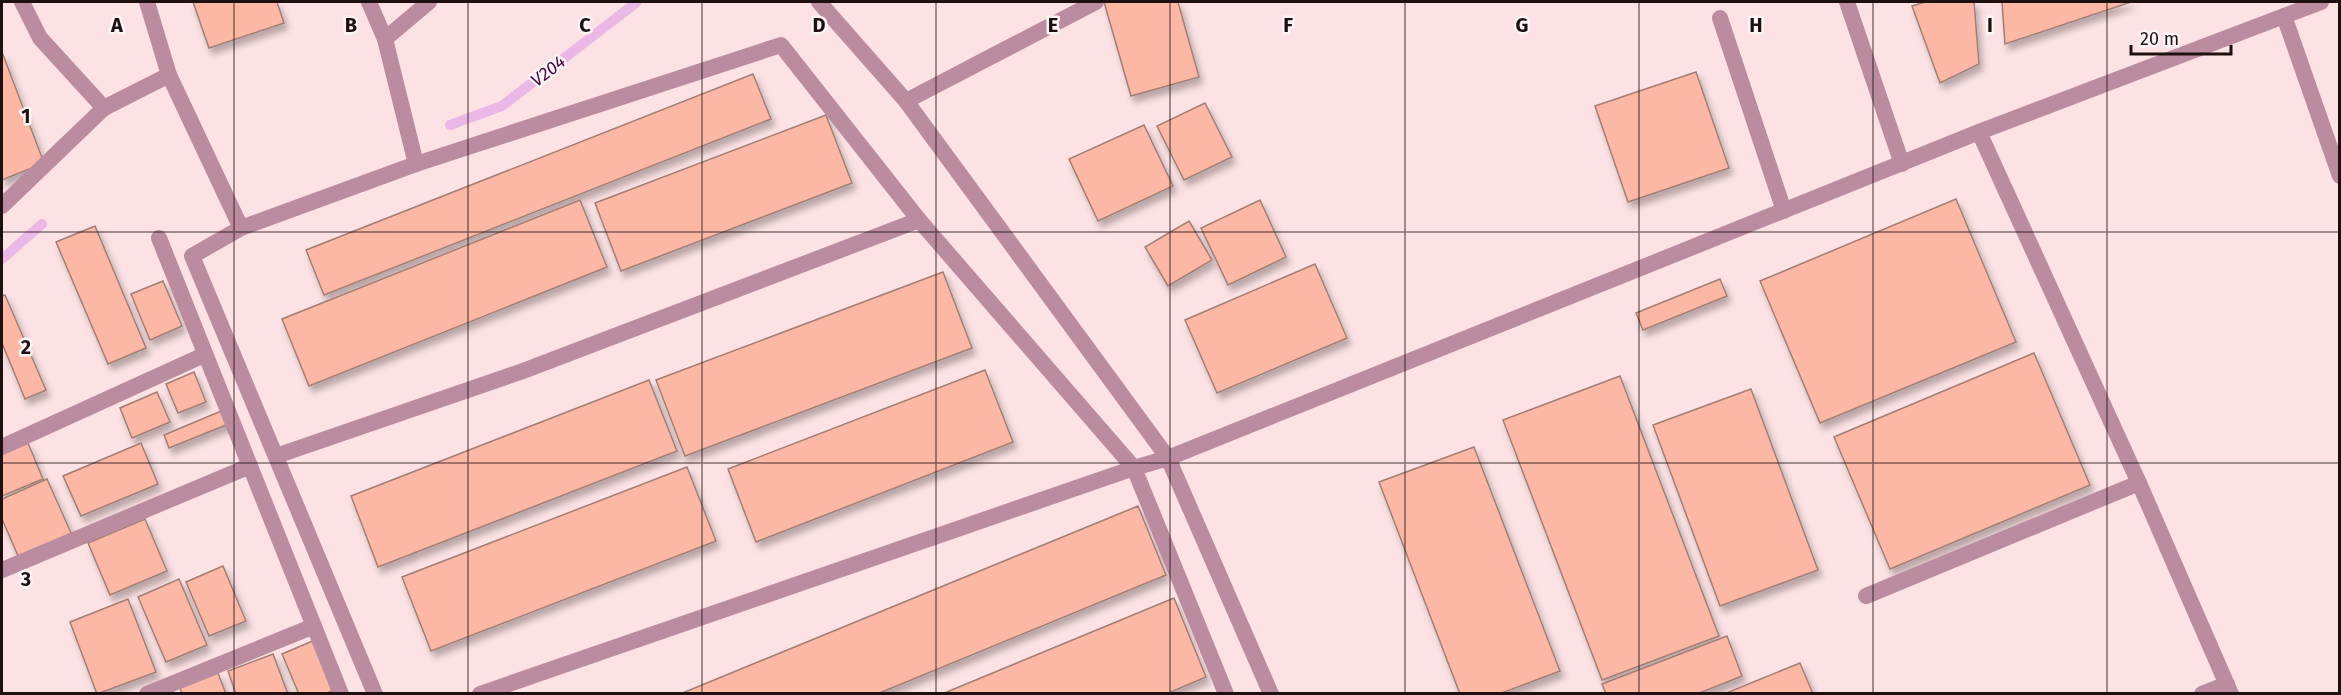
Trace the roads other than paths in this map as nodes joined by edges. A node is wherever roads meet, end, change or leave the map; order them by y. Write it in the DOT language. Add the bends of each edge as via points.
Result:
graph roads {
  1 [pos="22,2"];
  2 [pos="147,2"];
  3 [pos="369,2"];
  4 [pos="429,2"];
  5 [pos="819,2"];
  6 [pos="1096,2"];
  7 [pos="1847,2"];
  8 [pos="2322,2"];
  9 [pos="2284,16"];
  10 [pos="1720,18"];
  11 [pos="385,39"];
  12 [pos="169,75"];
  13 [pos="906,101"];
  14 [pos="104,108"];
  15 [pos="1979,132"];
  16 [pos="416,164"];
  17 [pos="1902,164"];
  18 [pos="2340,176"];
  19 [pos="2,206"];
  20 [pos="1784,211"];
  21 [pos="919,220"];
  22 [pos="241,228"];
  23 [pos="159,238"];
  24 [pos="204,355"];
  25 [pos="2,447"];
  26 [pos="276,456"];
  27 [pos="1168,458"];
  28 [pos="250,466"];
  29 [pos="1134,468"];
  30 [pos="2139,483"];
  31 [pos="2,570"];
  32 [pos="1866,596"];
  33 [pos="314,626"];
  34 [pos="2229,689"];
  35 [pos="147,693"];
  36 [pos="341,693"];
  37 [pos="375,693"];
  38 [pos="480,693"];
  39 [pos="1226,693"];
  40 [pos="1271,693"];
  41 [pos="2202,693"];
  1 -- 14 [label="street" via="40,38"];
  2 -- 12 [label="street"];
  3 -- 11 [label="street"];
  4 -- 11 [label="street"];
  5 -- 13 [label="street"];
  6 -- 13 [label="street"];
  7 -- 17 [label="street"];
  8 -- 9 [label="street"];
  9 -- 15 [label="street"];
  9 -- 18 [label="street"];
  10 -- 20 [label="street"];
  11 -- 16 [label="street"];
  12 -- 14 [label="street"];
  12 -- 22 [label="street"];
  13 -- 27 [label="street"];
  14 -- 19 [label="street"];
  15 -- 17 [label="street"];
  15 -- 30 [label="street"];
  16 -- 21 [label="street" via="782,45"];
  16 -- 22 [label="street"];
  17 -- 20 [label="street"];
  20 -- 27 [label="street"];
  21 -- 26 [label="street" via="523,371"];
  21 -- 29 [label="street"];
  22 -- 26 [label="street" via="192,255"];
  23 -- 24 [label="street"];
  24 -- 25 [label="street"];
  24 -- 28 [label="street"];
  26 -- 37 [label="street"];
  27 -- 29 [label="street"];
  27 -- 40 [label="street"];
  28 -- 31 [label="street"];
  28 -- 33 [label="street"];
  29 -- 38 [label="street"];
  29 -- 39 [label="street"];
  30 -- 32 [label="street"];
  30 -- 34 [label="street"];
  33 -- 35 [label="street"];
  33 -- 36 [label="street"];
  34 -- 41 [label="street"];
}
